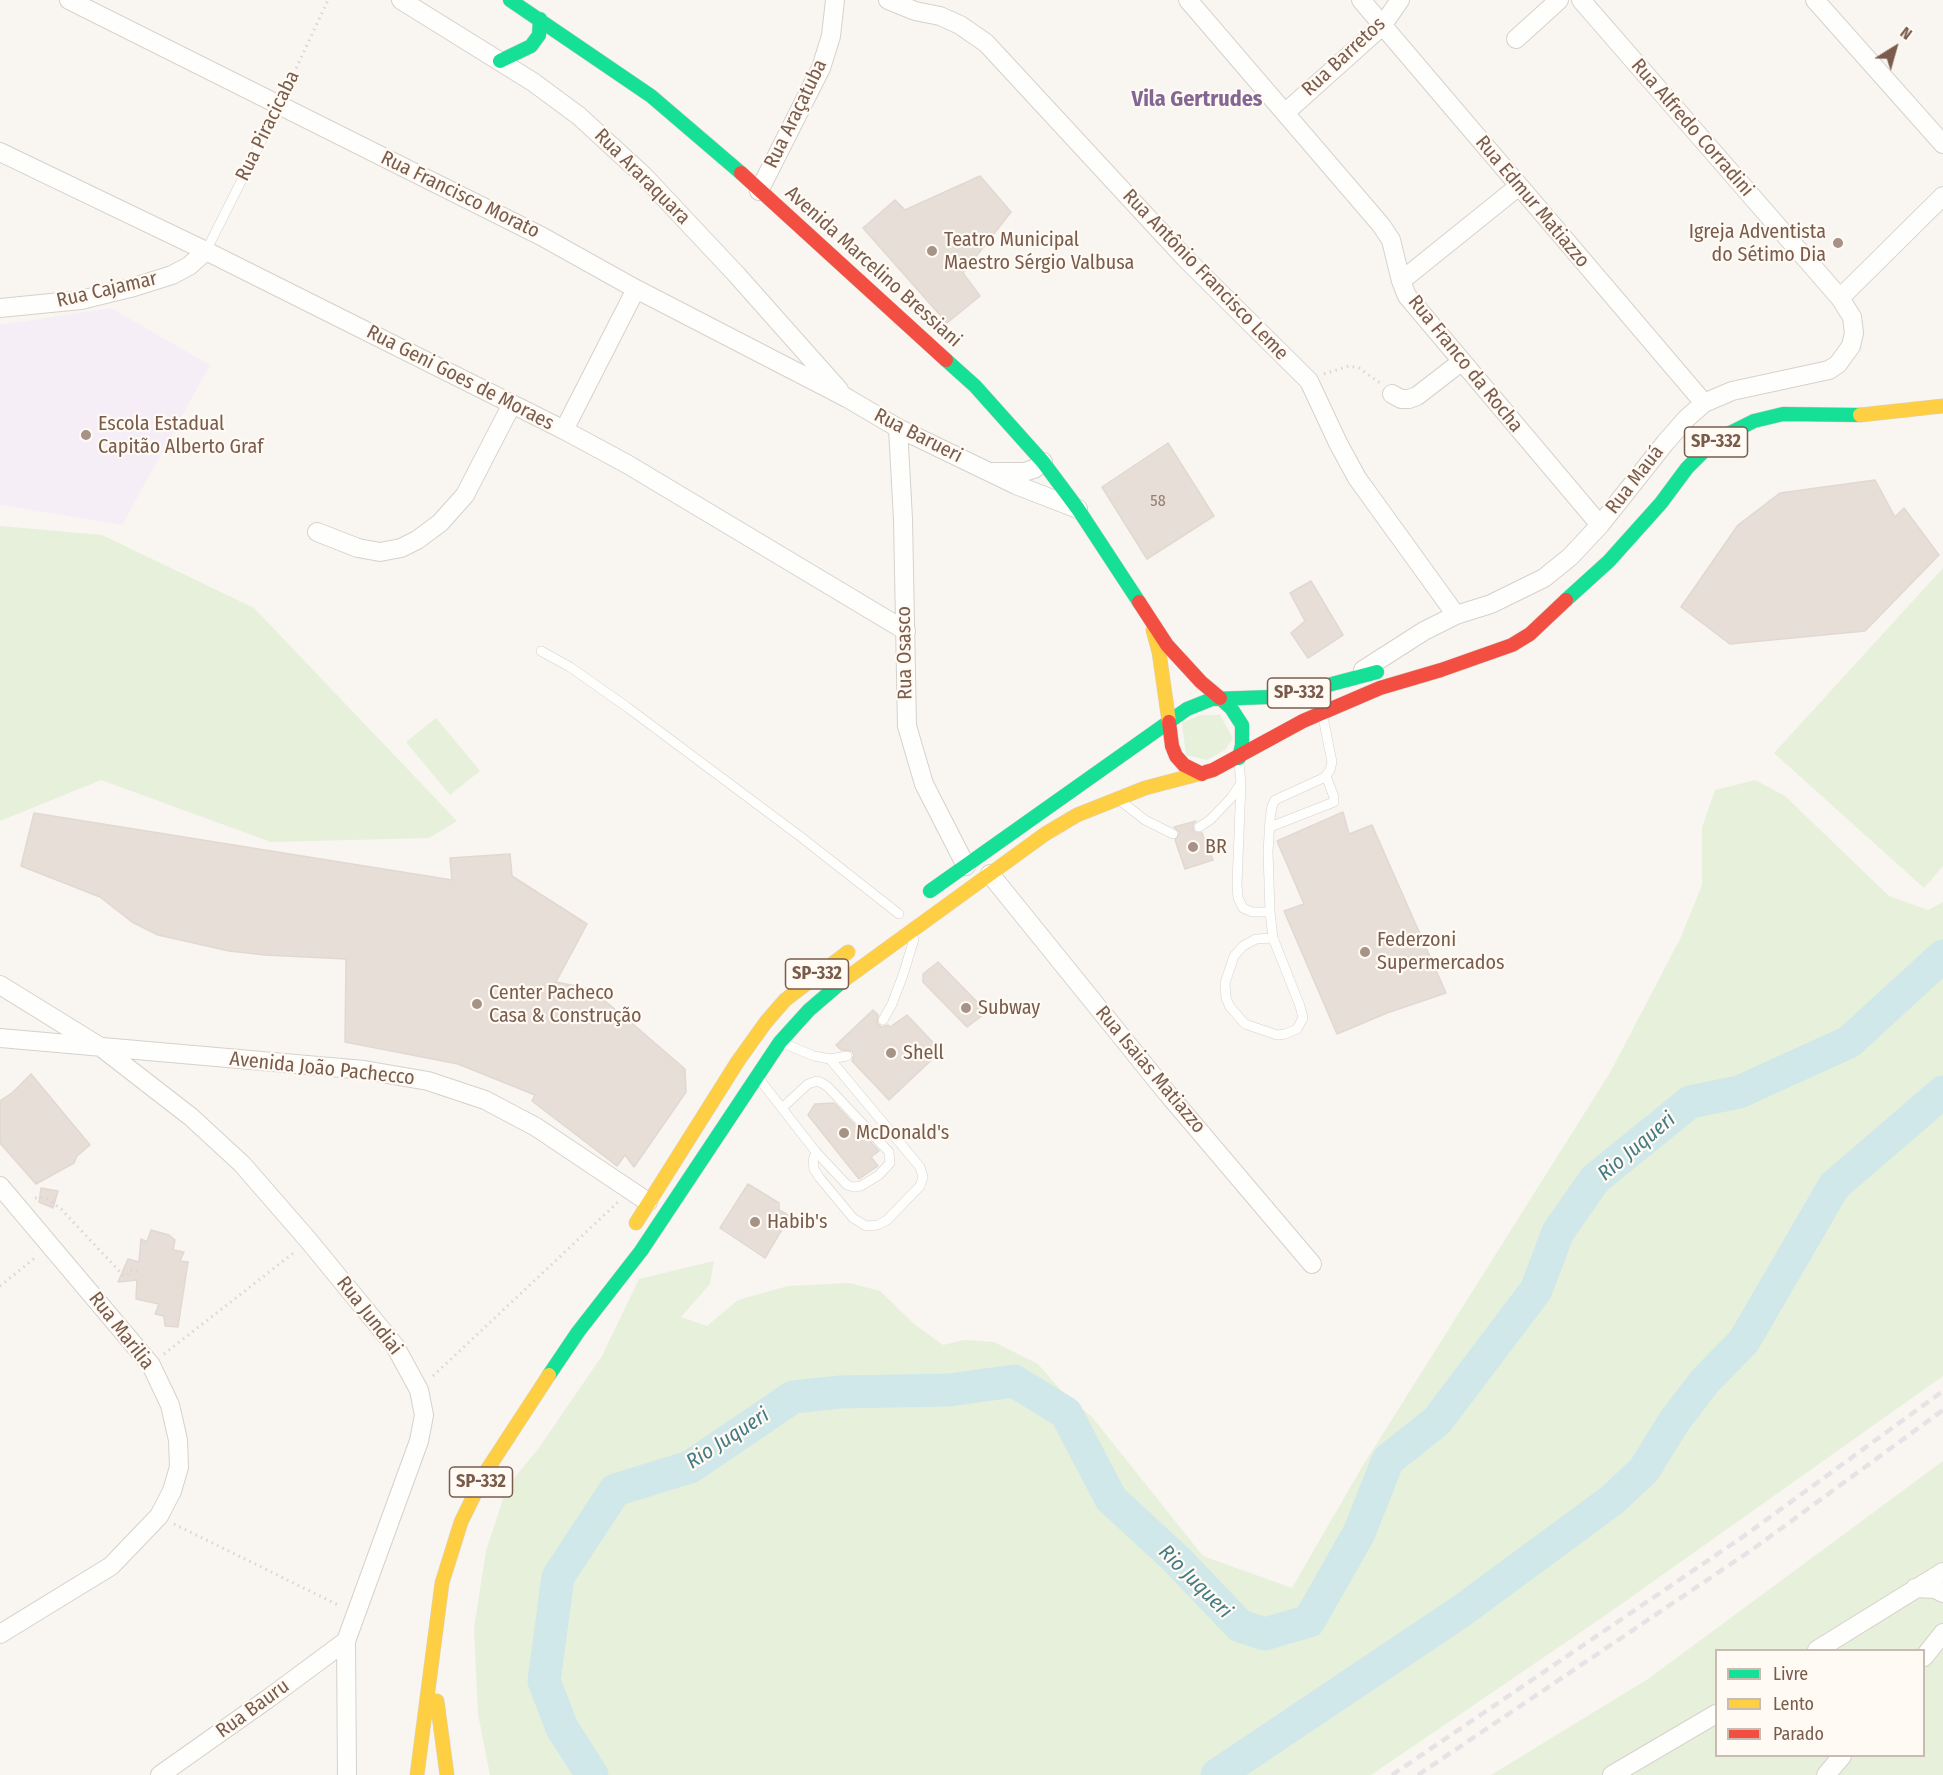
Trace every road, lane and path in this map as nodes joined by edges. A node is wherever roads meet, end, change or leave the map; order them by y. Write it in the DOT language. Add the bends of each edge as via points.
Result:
graph roads {
  1 [pos="69,0"];
  2 [pos="328,0"];
  3 [pos="400,0"];
  4 [pos="510,0"];
  5 [pos="835,0"];
  6 [pos="888,0"];
  7 [pos="1188,0"];
  8 [pos="1361,0"];
  9 [pos="1400,0"];
  10 [pos="1559,0"];
  11 [pos="1581,0"];
  12 [pos="1815,0"];
  13 [pos="540,19"];
  14 [pos="1382,26"];
  15 [pos="1516,39"];
  16 [pos="500,61"];
  17 [pos="279,106"];
  18 [pos="1286,112"];
  19 [pos="1943,144"];
  20 [pos="0,152"];
  21 [pos="1519,186"];
  22 [pos="759,191"];
  23 [pos="1943,196"];
  24 [pos="206,251"];
  25 [pos="1401,281"];
  26 [pos="636,289"];
  27 [pos="1840,298"];
  28 [pos="0,308"];
  29 [pos="1851,346"];
  30 [pos="1461,362"];
  31 [pos="1309,381"];
  32 [pos="1392,394"];
  33 [pos="847,398"];
  34 [pos="1704,403"];
  35 [pos="512,404"];
  36 [pos="1943,406"];
  37 [pos="898,428"];
  38 [pos="564,430"];
  39 [pos="1043,462"];
  40 [pos="991,472"];
  41 [pos="1078,509"];
  42 [pos="1600,525"];
  43 [pos="317,532"];
  44 [pos="1553,610"];
  45 [pos="1456,615"];
  46 [pos="1151,621"];
  47 [pos="1523,622"];
  48 [pos="906,631"];
  49 [pos="542,651"];
  50 [pos="1389,669"];
  51 [pos="1349,679"];
  52 [pos="1220,698"];
  53 [pos="1322,711"];
  54 [pos="1169,722"];
  55 [pos="1239,758"];
  56 [pos="1202,774"];
  57 [pos="1326,776"];
  58 [pos="1241,783"];
  59 [pos="1118,798"];
  60 [pos="1199,827"];
  61 [pos="1270,827"];
  62 [pos="1173,834"];
  63 [pos="966,866"];
  64 [pos="990,874"];
  65 [pos="904,910"];
  66 [pos="1270,912"];
  67 [pos="918,925"];
  68 [pos="1273,938"];
  69 [pos="862,942"];
  70 [pos="0,985"];
  71 [pos="884,1020"];
  72 [pos="0,1038"];
  73 [pos="780,1042"];
  74 [pos="102,1048"];
  75 [pos="847,1056"];
  76 [pos="830,1059"];
  77 [pos="757,1075"];
  78 [pos="782,1108"];
  79 [pos="816,1152"];
  80 [pos="631,1190"];
  81 [pos="6,1193"];
  82 [pos="648,1203"];
  83 [pos="627,1238"];
  84 [pos="309,1241"];
  85 [pos="50,1246"];
  86 [pos="1312,1264"];
  87 [pos="610,1268"];
  88 [pos="138,1271"];
  89 [pos="0,1286"];
  90 [pos="578,1332"];
  91 [pos="151,1365"];
  92 [pos="419,1390"];
  93 [pos="159,1516"];
  94 [pos="1943,1572"];
  95 [pos="1915,1588"];
  96 [pos="1943,1593"];
  97 [pos="356,1613"];
  98 [pos="1943,1633"];
  99 [pos="0,1634"];
  100 [pos="346,1641"];
  101 [pos="1819,1649"];
  102 [pos="432,1653"];
  103 [pos="1925,1655"];
  104 [pos="1715,1715"];
  105 [pos="1840,1757"];
  106 [pos="160,1775"];
  107 [pos="347,1775"];
  108 [pos="417,1775"];
  109 [pos="447,1775"];
  110 [pos="1612,1775"];
  111 [pos="1826,1775"];
  1 -- 17 [label="street, Rua Francisco Morato"];
  2 -- 17 [label="path, Rua Piracicaba"];
  3 -- 16 [label="street, Rua Araraquara"];
  4 -- 13 [label="main road, Avenida Marcelino Bressiani"];
  5 -- 22 [label="street, Rua Araçatuba" via="831,36 821,68"];
  6 -- 31 [label="street, Rua Antônio Francisco Leme" via="940,16 986,44 1185,258"];
  7 -- 18 [label="street, Rua Franco da Rocha"];
  8 -- 14 [label="street, Rua Edmur Matiazzo"];
  9 -- 14 [label="street, Rua Barretos"];
  10 -- 15 [label="street"];
  11 -- 27 [label="street, Rua Alfredo Corradini"];
  12 -- 19 [label="street"];
  13 -- 16 [label="main road" via="539,35 531,46"];
  13 -- 22 [label="main road, Avenida Marcelino Bressiani" via="651,96"];
  14 -- 18 [label="street, Rua Barretos"];
  14 -- 21 [label="street, Rua Edmur Matiazzo"];
  16 -- 33 [label="street, Rua Araraquara" via="579,116 643,175"];
  17 -- 24 [label="lane, Rua Piracicaba"];
  17 -- 26 [label="street, Rua Francisco Morato" via="541,236"];
  18 -- 25 [label="street, Rua Franco da Rocha" via="1381,225 1391,240"];
  20 -- 24 [label="street, Rua Geni Goes de Moraes"];
  21 -- 25 [label="street"];
  21 -- 34 [label="street, Rua Edmur Matiazzo"];
  22 -- 39 [label="main road, Avenida Marcelino Bressiani" via="975,386"];
  23 -- 27 [label="street"];
  24 -- 28 [label="street, Rua Cajamar" via="172,275 134,287 81,300"];
  24 -- 35 [label="street, Rua Geni Goes de Moraes"];
  25 -- 30 [label="street, Rua Franco da Rocha" via="1407,296"];
  26 -- 33 [label="street, Rua Francisco Morato"];
  26 -- 38 [label="street"];
  27 -- 29 [label="street, Rua Alfredo Corradini" via="1852,317"];
  29 -- 34 [label="street, Rua Mauá" via="1829,370 1732,391"];
  30 -- 32 [label="street" via="1417,396 1401,399"];
  30 -- 42 [label="street, Rua Franco da Rocha"];
  31 -- 32 [label="path" via="1349,366 1372,375"];
  31 -- 45 [label="street, Rua Antônio Francisco Leme" via="1357,478"];
  33 -- 37 [label="street, Rua Barueri"];
  34 -- 42 [label="street, Rua Mauá" via="1665,442"];
  35 -- 38 [label="street, Rua Geni Goes de Moraes"];
  35 -- 43 [label="street" via="465,495 440,523 417,540 380,552"];
  36 -- 44 [label="main road, SP-332" via="1860,415 1783,414 1754,421 1728,434 1687,468 1609,561"];
  37 -- 40 [label="street, Rua Barueri"];
  37 -- 48 [label="street, Rua Osasco"];
  38 -- 48 [label="street, Rua Geni Goes de Moraes"];
  39 -- 40 [label="street, Rua Barueri" via="1024,472"];
  39 -- 41 [label="main road, Avenida Marcelino Bressiani"];
  40 -- 41 [label="street, Rua Barueri"];
  41 -- 46 [label="main road, Avenida Marcelino Bressiani"];
  42 -- 45 [label="street, Rua Mauá" via="1544,578 1491,604"];
  44 -- 47 [label="main road, SP-332"];
  44 -- 53 [label="main road, SP-332" via="1530,634 1512,645"];
  45 -- 51 [label="street, Rua Mauá"];
  46 -- 52 [label="main road, Avenida Marcelino Bressiani" via="1186,667"];
  46 -- 54 [label="main road"];
  48 -- 63 [label="street, Rua Osasco" via="907,726 924,784"];
  49 -- 65 [label="lane" via="627,707"];
  50 -- 51 [label="main road, SP-332"];
  51 -- 52 [label="main road, SP-332" via="1298,693"];
  52 -- 54 [label="main road, SP-332" via="1186,709"];
  52 -- 55 [label="main road" via="1242,726"];
  53 -- 55 [label="main road, SP-332"];
  53 -- 57 [label="lane" via="1332,762"];
  54 -- 56 [label="main road" via="1176,756"];
  54 -- 63 [label="main road, SP-332"];
  55 -- 56 [label="main road, SP-332"];
  55 -- 58 [label="lane"];
  56 -- 59 [label="main road, SP-332"];
  57 -- 61 [label="lane" via="1275,801"];
  57 -- 61 [label="lane" via="1334,802"];
  58 -- 60 [label="lane" via="1210,820"];
  58 -- 66 [label="lane" via="1238,898 1243,908 1252,912"];
  59 -- 62 [label="lane" via="1146,820"];
  59 -- 64 [label="main road, SP-332" via="1045,834"];
  61 -- 66 [label="lane"];
  63 -- 65 [label="main road, SP-332"];
  64 -- 67 [label="main road, SP-332"];
  64 -- 86 [label="street, Rua Isaias Matiazzo"];
  66 -- 68 [label="lane"];
  67 -- 71 [label="lane"];
  67 -- 73 [label="main road, SP-332" via="836,986"];
  68 -- 68 [label="lane" via="1256,939 1244,946 1234,956 1225,982 1230,1007 1245,1024 1277,1035 1297,1029 1303,1018"];
  69 -- 82 [label="main road, SP-332" via="785,1000 766,1022"];
  70 -- 74 [label="street, Rua Jundiai"];
  72 -- 74 [label="street, Avenida João Pachecco"];
  73 -- 76 [label="lane"];
  73 -- 77 [label="main road, SP-332"];
  74 -- 80 [label="street, Avenida João Pachecco" via="364,1070 428,1081 485,1100 526,1122"];
  74 -- 84 [label="street, Rua Jundiai" via="191,1117 242,1164"];
  75 -- 76 [label="lane"];
  76 -- 79 [label="lane" via="920,1167 923,1177 920,1186 887,1220 866,1226 853,1218 819,1177 814,1169"];
  77 -- 78 [label="lane"];
  77 -- 90 [label="main road, SP-332" via="641,1251"];
  78 -- 79 [label="lane"];
  78 -- 79 [label="lane" via="808,1084 822,1083 889,1152 891,1159 879,1175 854,1187 842,1182"];
  80 -- 82 [label="street, Avenida João Pachecco"];
  80 -- 92 [label="path"];
  81 -- 85 [label="street, Rua Marilia"];
  81 -- 88 [label="path" via="45,1197 68,1215 123,1275 127,1276 130,1270"];
  82 -- 83 [label="main road, SP-332"];
  84 -- 91 [label="path"];
  84 -- 92 [label="street, Rua Jundiai" via="395,1346"];
  85 -- 89 [label="path"];
  85 -- 91 [label="street, Rua Marilia"];
  87 -- 90 [label="main road, SP-332"];
  90 -- 102 [label="main road, SP-332" via="485,1473 461,1522 442,1583"];
  91 -- 93 [label="street, Rua Marilia" via="170,1405 178,1440 179,1467"];
  92 -- 97 [label="street, Rua Jundiai" via="424,1415 419,1441"];
  93 -- 97 [label="path"];
  93 -- 99 [label="street, Rua Marilia" via="111,1566"];
  94 -- 95 [label="street"];
  95 -- 96 [label="street"];
  95 -- 101 [label="street"];
  97 -- 100 [label="street, Rua Jundiai"];
  98 -- 103 [label="street"];
  100 -- 106 [label="street, Rua Bauru"];
  100 -- 107 [label="street, Rua Jundiai"];
  102 -- 108 [label="main road, SP-332"];
  102 -- 109 [label="main road"];
  104 -- 110 [label="street"];
  105 -- 111 [label="street"];
}
